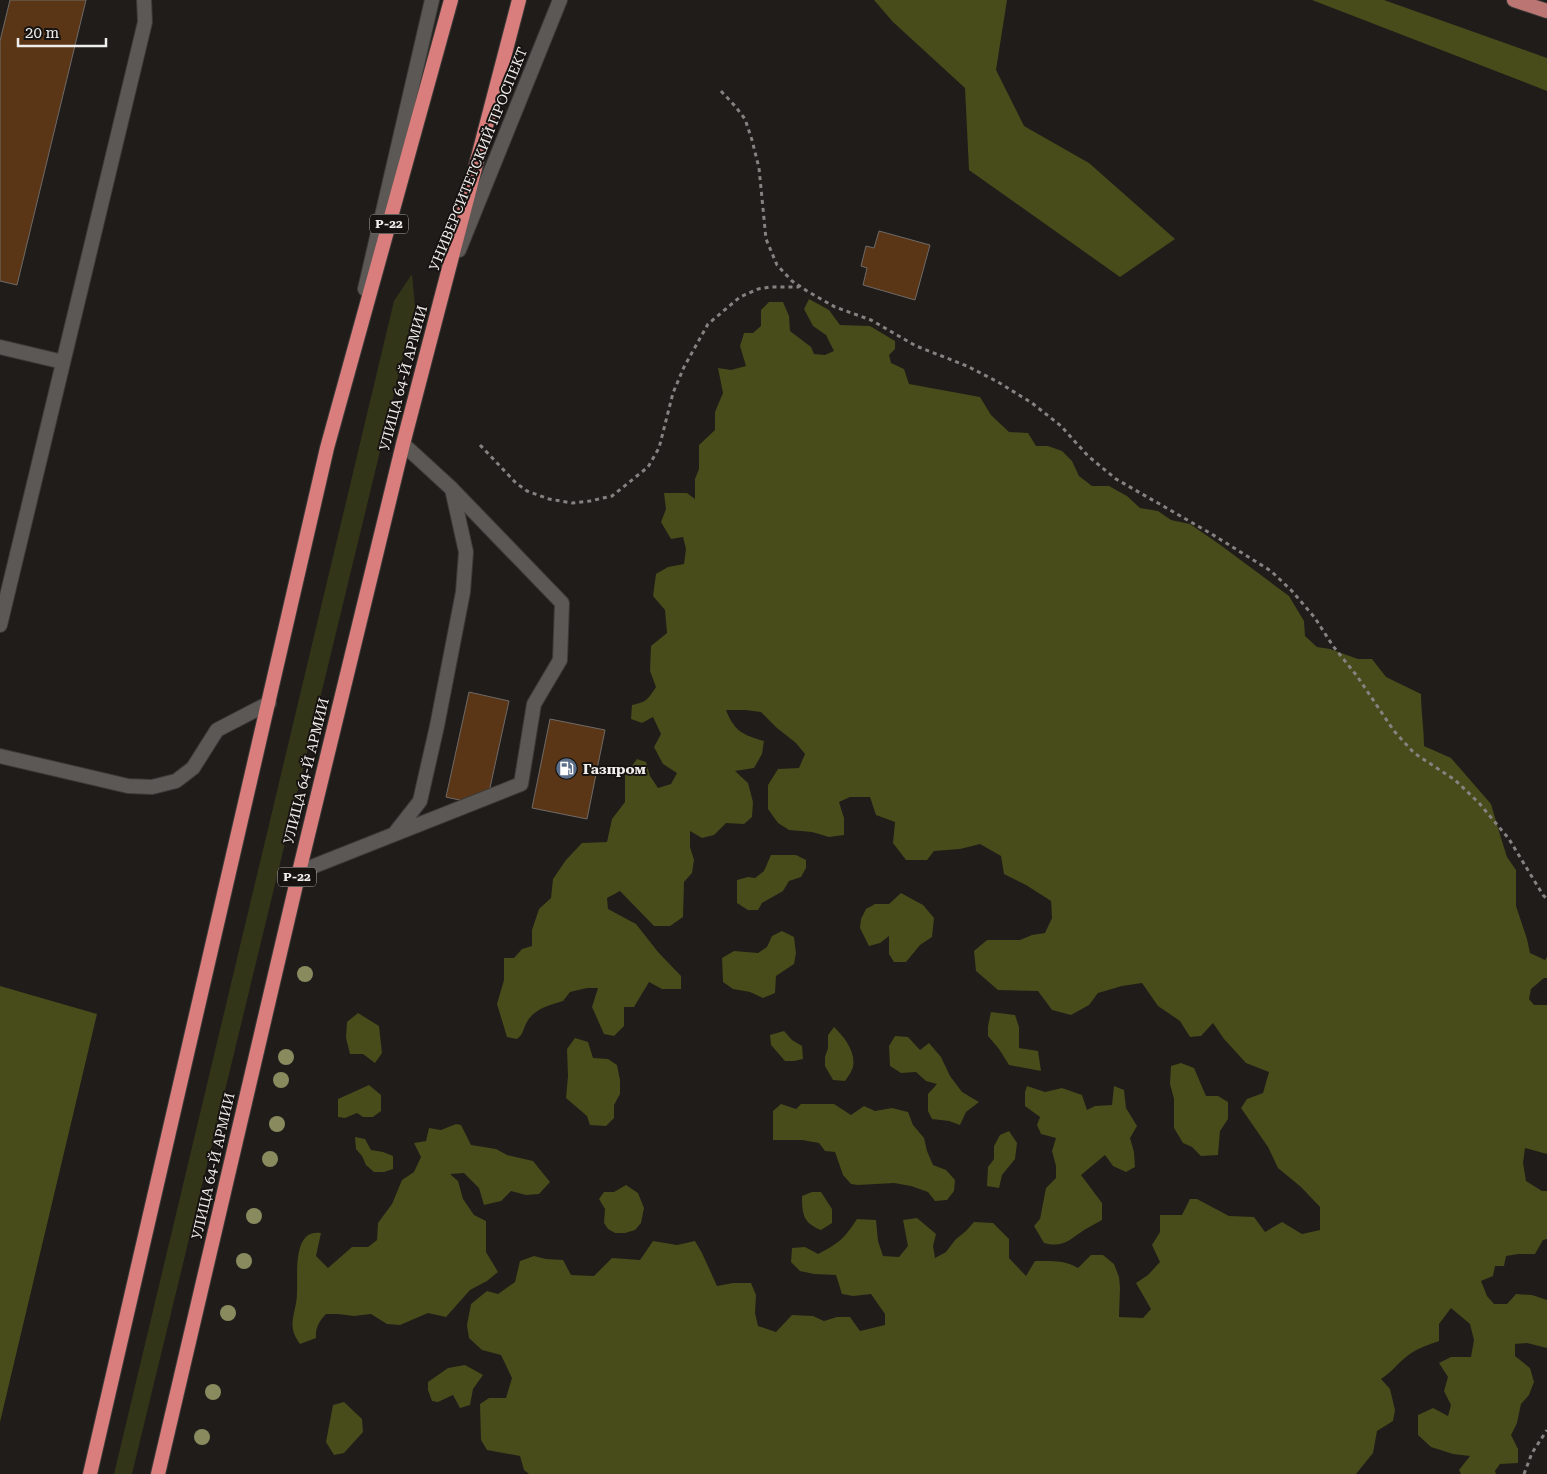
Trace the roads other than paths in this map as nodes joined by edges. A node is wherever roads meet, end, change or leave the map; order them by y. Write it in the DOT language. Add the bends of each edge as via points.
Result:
graph roads {
  1 [pos="144,0"];
  2 [pos="432,0"];
  3 [pos="451,0"];
  4 [pos="519,0"];
  5 [pos="560,0"];
  6 [pos="1514,0"];
  7 [pos="1547,11"];
  8 [pos="445,283"];
  9 [pos="0,347"];
  10 [pos="63,362"];
  11 [pos="403,444"];
  12 [pos="328,448"];
  13 [pos="452,489"];
  14 [pos="0,625"];
  15 [pos="269,703"];
  16 [pos="0,756"];
  17 [pos="395,834"];
  18 [pos="298,872"];
  19 [pos="90,1474"];
  20 [pos="158,1474"];
  1 -- 10 [label="street" via="144,22"];
  2 -- 12 [label="street, Р-22"];
  3 -- 12 [label="highway, Р-22"];
  4 -- 8 [label="highway, УНИВЕРСИТЕТСКИЙ ПРОСПЕКТ / Р-22"];
  5 -- 8 [label="street, УНИВЕРСИТЕТСКИЙ ПРОСПЕКТ"];
  6 -- 7 [label="main road"];
  8 -- 11 [label="highway, УЛИЦА 64-Й АРМИИ / Р-22"];
  9 -- 10 [label="street"];
  10 -- 14 [label="street"];
  11 -- 13 [label="street"];
  11 -- 18 [label="highway, УЛИЦА 64-Й АРМИИ / Р-22"];
  12 -- 15 [label="highway, Р-22"];
  13 -- 17 [label="street" via="466,552 463,592 420,801"];
  13 -- 17 [label="street" via="562,603 560,660 534,704 521,784"];
  15 -- 16 [label="street" via="217,730 193,768 176,781 152,787 128,786"];
  15 -- 19 [label="highway, Р-22"];
  17 -- 18 [label="street"];
  18 -- 20 [label="highway, УЛИЦА 64-Й АРМИИ / Р-22"];
}
